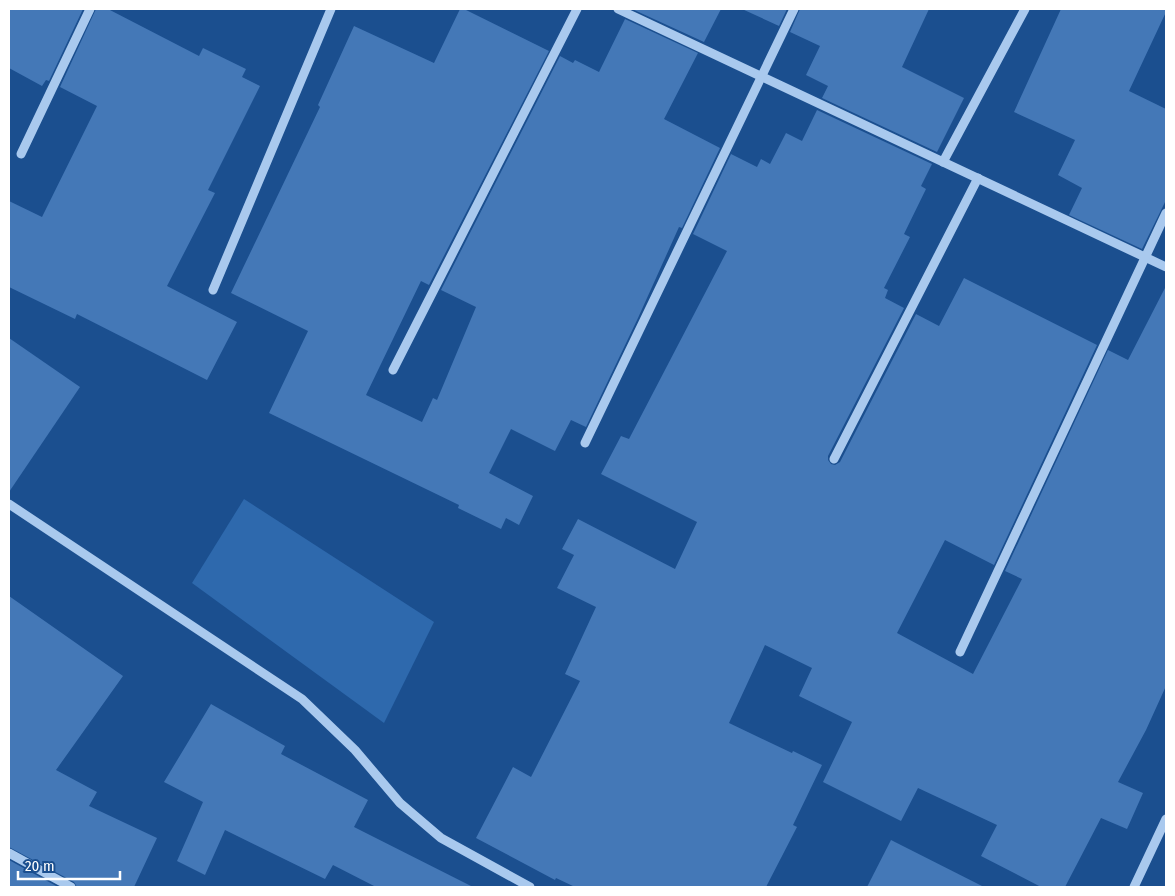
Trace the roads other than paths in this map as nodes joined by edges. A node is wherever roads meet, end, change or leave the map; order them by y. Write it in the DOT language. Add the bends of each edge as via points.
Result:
graph roads {
  1 [pos="90,9"];
  2 [pos="331,9"];
  3 [pos="577,9"];
  4 [pos="618,9"];
  5 [pos="794,9"];
  6 [pos="1025,9"];
  7 [pos="760,77"];
  8 [pos="21,154"];
  9 [pos="942,162"];
  10 [pos="978,178"];
  11 [pos="1166,212"];
  12 [pos="1145,257"];
  13 [pos="1166,267"];
  14 [pos="213,290"];
  15 [pos="393,370"];
  16 [pos="585,443"];
  17 [pos="834,459"];
  18 [pos="9,504"];
  19 [pos="960,652"];
  20 [pos="1166,819"];
  21 [pos="9,853"];
  22 [pos="71,887"];
  23 [pos="530,887"];
  24 [pos="1134,887"];
  1 -- 8 [label="street"];
  2 -- 14 [label="street"];
  3 -- 15 [label="street"];
  4 -- 7 [label="street"];
  5 -- 7 [label="street"];
  6 -- 9 [label="street"];
  7 -- 9 [label="street"];
  7 -- 16 [label="street"];
  9 -- 10 [label="street"];
  10 -- 12 [label="street"];
  10 -- 17 [label="street"];
  11 -- 12 [label="street"];
  12 -- 13 [label="street"];
  12 -- 19 [label="street"];
  18 -- 23 [label="street" via="302,699 355,750 400,804 441,838"];
  20 -- 24 [label="street"];
  21 -- 22 [label="street"];
}
